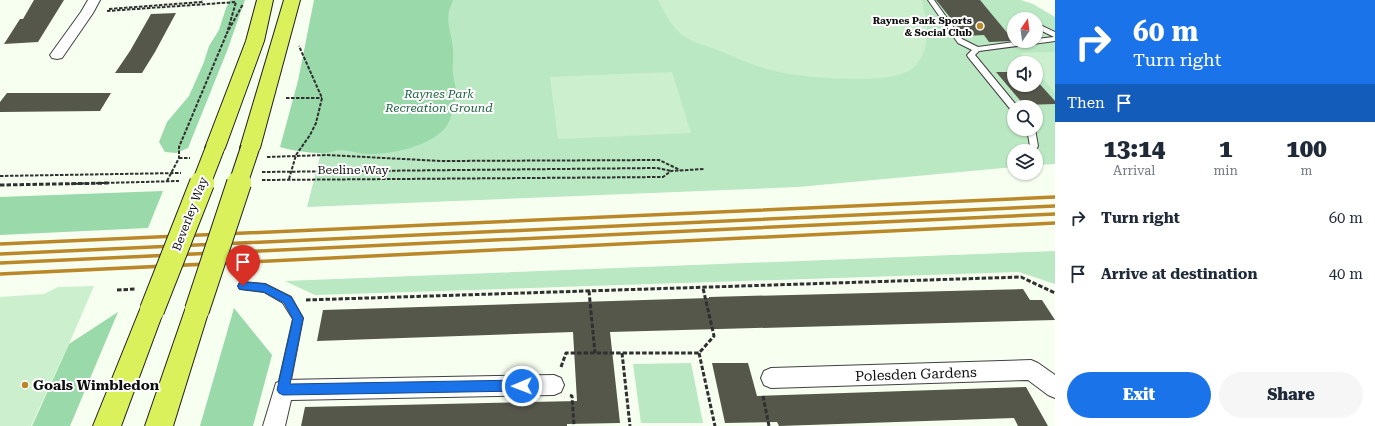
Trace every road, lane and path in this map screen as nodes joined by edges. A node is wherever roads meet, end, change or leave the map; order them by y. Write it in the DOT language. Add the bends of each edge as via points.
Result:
graph roads {
  1 [pos="202,0"];
  2 [pos="245,0"];
  3 [pos="265,0"];
  4 [pos="292,0"];
  5 [pos="930,0"];
  6 [pos="89,8"];
  7 [pos="1043,29"];
  8 [pos="227,32"];
  9 [pos="1055,35"];
  10 [pos="1055,39"];
  11 [pos="299,46"];
  12 [pos="977,49"];
  13 [pos="57,55"];
  14 [pos="286,98"];
  15 [pos="322,98"];
  16 [pos="1008,100"];
  17 [pos="296,155"];
  18 [pos="276,157"];
  19 [pos="704,169"];
  20 [pos="291,171"];
  21 [pos="671,171"];
  22 [pos="682,171"];
  23 [pos="186,172"];
  24 [pos="261,172"];
  25 [pos="171,173"];
  26 [pos="0,176"];
  27 [pos="289,179"];
  28 [pos="258,180"];
  29 [pos="167,181"];
  30 [pos="182,181"];
  31 [pos="0,185"];
  32 [pos="243,286"];
  33 [pos="703,288"];
  34 [pos="589,292"];
  35 [pos="1055,293"];
  36 [pos="287,300"];
  37 [pos="595,353"];
  38 [pos="622,353"];
  39 [pos="699,353"];
  40 [pos="771,378"];
  41 [pos="554,385"];
  42 [pos="1055,388"];
  43 [pos="283,390"];
  44 [pos="107,426"];
  45 [pos="159,426"];
  46 [pos="274,426"];
  47 [pos="574,426"];
  48 [pos="630,426"];
  49 [pos="715,426"];
  50 [pos="769,426"];
  1 -- 6 [label="path"];
  2 -- 8 [label="path"];
  3 -- 44 [label="highway, Beverley Way, bridge" via="255,41 216,148"];
  4 -- 45 [label="highway, bridge" via="250,148"];
  5 -- 12 [label="lane" via="960,41"];
  6 -- 8 [label="path" via="236,2"];
  6 -- 13 [label="street"];
  7 -- 9 [label="lane"];
  8 -- 25 [label="path" via="179,147 179,158"];
  10 -- 12 [label="lane"];
  11 -- 15 [label="path"];
  12 -- 16 [label="lane" via="971,55"];
  14 -- 15 [label="path"];
  15 -- 17 [label="path" via="316,123"];
  17 -- 18 [label="path"];
  17 -- 20 [label="path"];
  17 -- 22 [label="path" via="442,161 659,160"];
  19 -- 22 [label="path, Beeline Way"];
  20 -- 21 [label="path" via="658,168"];
  20 -- 24 [label="path"];
  20 -- 27 [label="path"];
  21 -- 22 [label="path, Beeline Way"];
  21 -- 27 [label="path, Beeline Way" via="662,177"];
  23 -- 25 [label="path"];
  25 -- 26 [label="path"];
  25 -- 29 [label="path"];
  27 -- 28 [label="path, Beeline Way"];
  29 -- 30 [label="path"];
  29 -- 31 [label="path"];
  32 -- 36 [label="lane" via="265,288"];
  33 -- 34 [label="path"];
  33 -- 35 [label="path" via="1021,277"];
  33 -- 39 [label="path" via="714,336"];
  34 -- 36 [label="path"];
  34 -- 37 [label="path"];
  36 -- 43 [label="lane" via="298,318"];
  37 -- 38 [label="path"];
  37 -- 41 [label="path" via="566,353"];
  38 -- 39 [label="path"];
  38 -- 48 [label="path"];
  39 -- 49 [label="path"];
  40 -- 42 [label="street, Polesden Gardens" via="1031,370"];
  40 -- 50 [label="path" via="762,392"];
  41 -- 43 [label="street"];
  41 -- 47 [label="path" via="572,396"];
  43 -- 46 [label="street"];
}
